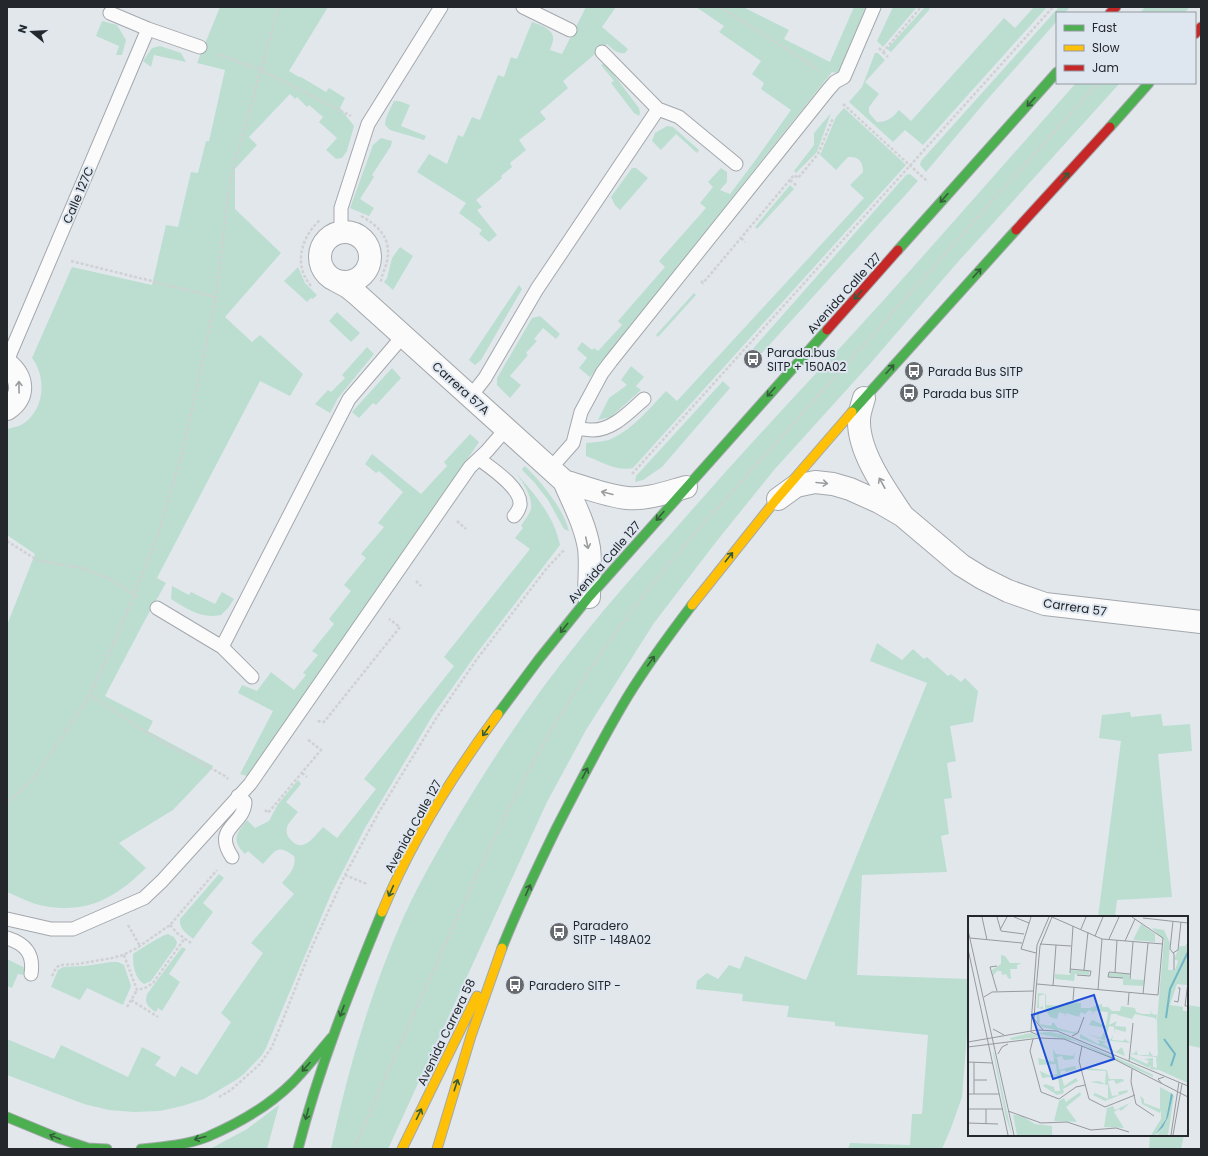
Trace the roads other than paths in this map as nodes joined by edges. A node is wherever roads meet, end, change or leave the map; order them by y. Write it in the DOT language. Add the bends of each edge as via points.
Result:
graph roads {
  1 [pos="441,7"];
  2 [pos="523,7"];
  3 [pos="874,7"];
  4 [pos="110,13"];
  5 [pos="148,29"];
  6 [pos="570,30"];
  7 [pos="200,47"];
  8 [pos="602,52"];
  9 [pos="1056,73"];
  10 [pos="1149,84"];
  11 [pos="658,109"];
  12 [pos="736,164"];
  13 [pos="341,233"];
  14 [pos="365,272"];
  15 [pos="335,280"];
  16 [pos="359,296"];
  17 [pos="404,336"];
  18 [pos="7,363"];
  19 [pos="470,397"];
  20 [pos="864,398"];
  21 [pos="644,399"];
  22 [pos="7,409"];
  23 [pos="576,428"];
  24 [pos="506,429"];
  25 [pos="479,459"];
  26 [pos="557,475"];
  27 [pos="686,487"];
  28 [pos="774,502"];
  29 [pos="514,516"];
  30 [pos="903,516"];
  31 [pos="589,597"];
  32 [pos="157,608"];
  33 [pos="1201,622"];
  34 [pos="222,646"];
  35 [pos="252,677"];
  36 [pos="241,793"];
  37 [pos="227,861"];
  38 [pos="7,919"];
  39 [pos="512,925"];
  40 [pos="7,938"];
  41 [pos="31,974"];
  42 [pos="332,1038"];
  43 [pos="7,1117"];
  44 [pos="106,1149"];
  45 [pos="141,1149"];
  46 [pos="298,1149"];
  47 [pos="402,1149"];
  48 [pos="437,1149"];
  1 -- 13 [label="lane" via="368,124 341,208"];
  2 -- 6 [label="lane"];
  3 -- 23 [label="lane" via="844,76 832,86 611,361 581,412"];
  4 -- 5 [label="lane"];
  5 -- 7 [label="lane"];
  5 -- 18 [label="lane, Calle 127C"];
  8 -- 11 [label="lane"];
  9 -- 27 [label="main road, Avenida Calle 127, one-way"];
  20 -- 10 [label="main road, one-way"];
  11 -- 12 [label="lane" via="679,117"];
  11 -- 19 [label="lane" via="537,289 485,378"];
  13 -- 14 [label="street" via="357,235 363,241 369,260"];
  13 -- 15 [label="street, Carrera 57A" via="327,240 320,254 323,269"];
  14 -- 15 [label="street" via="352,281"];
  14 -- 16 [label="street" via="359,284"];
  15 -- 16 [label="street, Carrera 57A"];
  16 -- 17 [label="street, Carrera 57A"];
  17 -- 19 [label="street, Carrera 57A"];
  17 -- 34 [label="lane" via="349,399"];
  22 -- 18 [label="street, one-way" via="20,394 18,376"];
  19 -- 24 [label="street, Carrera 57A"];
  20 -- 28 [label="main road"];
  30 -- 20 [label="street, Carrera 57, one-way" via="870,461 860,435 859,419"];
  21 -- 23 [label="lane" via="604,429"];
  23 -- 26 [label="lane" via="573,443"];
  24 -- 25 [label="lane"];
  24 -- 26 [label="street, Carrera 57A"];
  25 -- 29 [label="lane" via="508,482 518,495 520,505"];
  25 -- 36 [label="lane" via="470,467 277,746"];
  27 -- 26 [label="street, Carrera 57A, one-way" via="661,494 627,498"];
  26 -- 31 [label="street, Carrera 57A, one-way" via="578,513 589,548"];
  27 -- 31 [label="main road, Avenida Calle 127, one-way"];
  28 -- 30 [label="street, Carrera 57, one-way" via="796,486 815,482 850,489 880,502"];
  39 -- 28 [label="main road, one-way" via="598,746 650,663 707,585"];
  30 -- 33 [label="street, Carrera 57" via="961,565 1008,591 1038,602"];
  31 -- 42 [label="main road, Avenida Calle 127, one-way" via="500,710 436,807 399,873 355,976"];
  32 -- 34 [label="lane"];
  34 -- 35 [label="lane"];
  36 -- 37 [label="lane" via="245,810 226,836"];
  36 -- 38 [label="lane" via="144,898 73,929 51,929"];
  47 -- 39 [label="main road, Avenida Carrera 58, one-way"];
  48 -- 39 [label="main road, one-way" via="485,997"];
  40 -- 41 [label="lane" via="19,942 26,949 33,964"];
  42 -- 45 [label="main road, one-way" via="292,1082 267,1104 206,1137 169,1146"];
  42 -- 46 [label="main road, Avenida Calle 127, one-way"];
  44 -- 43 [label="main road, one-way" via="88,1148"];
}
